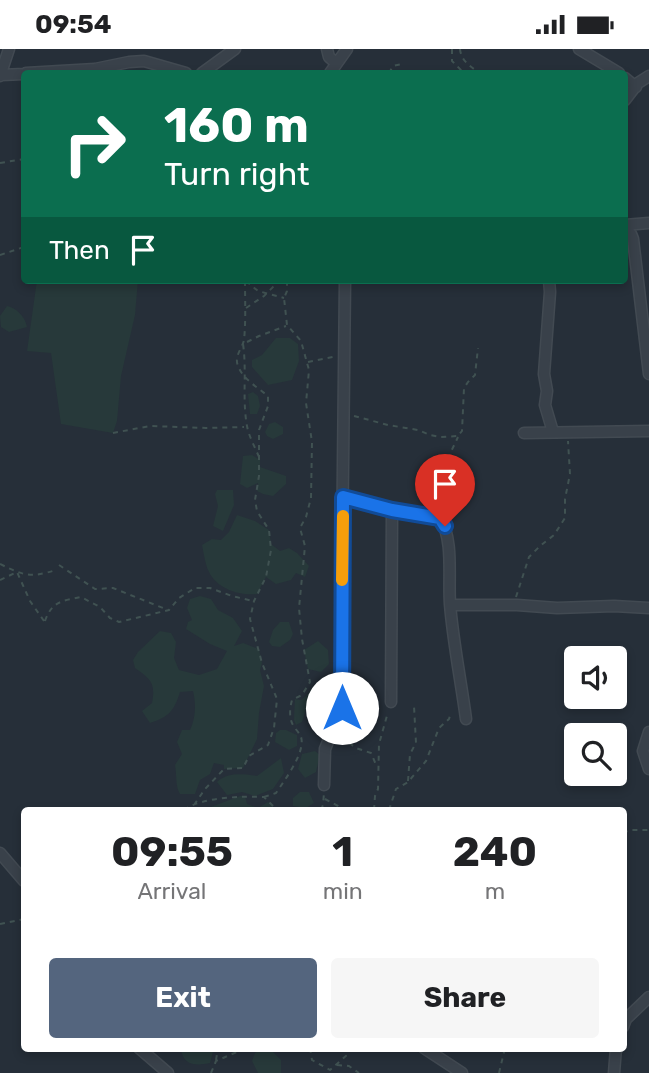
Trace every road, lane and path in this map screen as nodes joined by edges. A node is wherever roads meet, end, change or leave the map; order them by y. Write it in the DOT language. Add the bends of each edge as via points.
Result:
graph roads {
  1 [pos="9,49"];
  2 [pos="235,49"];
  3 [pos="327,49"];
  4 [pos="347,49"];
  5 [pos="452,49"];
  6 [pos="460,49"];
  7 [pos="579,49"];
  8 [pos="402,64"];
  9 [pos="81,70"];
  10 [pos="176,70"];
  11 [pos="206,70"];
  12 [pos="333,70"];
  13 [pos="391,70"];
  14 [pos="461,70"];
  15 [pos="476,70"];
  16 [pos="614,70"];
  17 [pos="21,74"];
  18 [pos="0,75"];
  19 [pos="649,76"];
  20 [pos="628,80"];
  21 [pos="636,87"];
  22 [pos="628,96"];
  23 [pos="21,160"];
  24 [pos="0,163"];
  25 [pos="646,224"];
  26 [pos="628,227"];
  27 [pos="628,230"];
  28 [pos="633,239"];
  29 [pos="21,248"];
  30 [pos="0,255"];
  31 [pos="245,284"];
  32 [pos="250,284"];
  33 [pos="276,284"];
  34 [pos="287,284"];
  35 [pos="345,284"];
  36 [pos="549,284"];
  37 [pos="268,293"];
  38 [pos="284,298"];
  39 [pos="245,309"];
  40 [pos="287,325"];
  41 [pos="243,344"];
  42 [pos="478,348"];
  43 [pos="344,354"];
  44 [pos="307,363"];
  45 [pos="649,374"];
  46 [pos="246,378"];
  47 [pos="344,412"];
  48 [pos="244,427"];
  49 [pos="649,431"];
  50 [pos="553,432"];
  51 [pos="568,432"];
  52 [pos="113,433"];
  53 [pos="524,433"];
  54 [pos="458,436"];
  55 [pos="260,460"];
  56 [pos="343,497"];
  57 [pos="392,510"];
  58 [pos="440,518"];
  59 [pos="0,564"];
  60 [pos="59,565"];
  61 [pos="56,570"];
  62 [pos="17,572"];
  63 [pos="0,580"];
  64 [pos="254,601"];
  65 [pos="450,605"];
  66 [pos="513,605"];
  67 [pos="649,608"];
  68 [pos="169,610"];
  69 [pos="391,702"];
  70 [pos="414,705"];
  71 [pos="451,712"];
  72 [pos="466,719"];
  73 [pos="649,733"];
  74 [pos="340,736"];
  75 [pos="378,768"];
  76 [pos="649,769"];
  77 [pos="408,782"];
  78 [pos="324,785"];
  79 [pos="264,797"];
  80 [pos="323,798"];
  81 [pos="194,805"];
  82 [pos="190,807"];
  83 [pos="273,807"];
  84 [pos="322,807"];
  85 [pos="339,807"];
  86 [pos="374,807"];
  87 [pos="390,807"];
  88 [pos="649,830"];
  89 [pos="627,831"];
  90 [pos="0,853"];
  91 [pos="21,878"];
  92 [pos="21,920"];
  93 [pos="0,925"];
  94 [pos="649,997"];
  95 [pos="627,1018"];
  96 [pos="144,1052"];
  97 [pos="217,1052"];
  98 [pos="237,1052"];
  99 [pos="311,1052"];
  100 [pos="430,1052"];
  101 [pos="504,1052"];
  102 [pos="616,1052"];
  103 [pos="347,1055"];
  104 [pos="216,1061"];
  105 [pos="336,1065"];
  106 [pos="168,1073"];
  107 [pos="211,1073"];
  108 [pos="359,1073"];
  109 [pos="461,1073"];
  110 [pos="499,1073"];
  111 [pos="614,1073"];
  1 -- 18 [label="street"];
  2 -- 11 [label="street"];
  3 -- 12 [label="street"];
  4 -- 12 [label="street"];
  5 -- 14 [label="path" via="452,61"];
  6 -- 15 [label="path"];
  7 -- 16 [label="street"];
  8 -- 13 [label="path"];
  9 -- 10 [label="street" via="144,61"];
  17 -- 18 [label="street"];
  19 -- 21 [label="street"];
  20 -- 21 [label="street"];
  21 -- 22 [label="street"];
  23 -- 24 [label="path"];
  25 -- 26 [label="street"];
  25 -- 28 [label="street"];
  27 -- 28 [label="street"];
  28 -- 45 [label="street"];
  29 -- 30 [label="path"];
  31 -- 39 [label="path"];
  32 -- 37 [label="path"];
  33 -- 37 [label="path"];
  34 -- 38 [label="path"];
  35 -- 43 [label="street"];
  36 -- 50 [label="street" via="544,374 545,405"];
  37 -- 38 [label="path"];
  37 -- 39 [label="path"];
  38 -- 40 [label="path"];
  39 -- 41 [label="path"];
  40 -- 41 [label="path"];
  40 -- 44 [label="path" via="301,341"];
  41 -- 46 [label="path"];
  41 -- 46 [label="path" via="236,364"];
  42 -- 54 [label="path" via="475,375 464,388"];
  43 -- 44 [label="path"];
  43 -- 47 [label="street"];
  44 -- 79 [label="path" via="311,498 300,528 304,546 299,608 310,682 290,708 291,722 303,746 276,793"];
  46 -- 55 [label="path" via="248,428"];
  46 -- 55 [label="path" via="268,396 260,430"];
  47 -- 54 [label="path" via="430,435"];
  47 -- 56 [label="street"];
  48 -- 52 [label="path" via="150,426"];
  49 -- 51 [label="street"];
  50 -- 51 [label="street"];
  50 -- 53 [label="street"];
  51 -- 66 [label="path" via="565,518 529,558"];
  54 -- 58 [label="path" via="438,484"];
  55 -- 64 [label="path" via="255,500 269,530 271,550"];
  56 -- 57 [label="street"];
  56 -- 78 [label="street" via="342,708 325,749"];
  57 -- 58 [label="street"];
  57 -- 69 [label="street"];
  58 -- 65 [label="street" via="449,545"];
  59 -- 62 [label="path"];
  60 -- 68 [label="path" via="95,589 113,588"];
  61 -- 62 [label="path" via="36,576"];
  62 -- 63 [label="path"];
  62 -- 68 [label="path" via="45,621 48,610 61,601 81,597 119,622"];
  64 -- 68 [label="path" via="195,588"];
  64 -- 81 [label="path" via="250,619 277,699 274,728 268,745 249,756 243,768 224,769"];
  65 -- 66 [label="street"];
  65 -- 72 [label="street"];
  66 -- 67 [label="street"];
  69 -- 75 [label="path" via="379,744"];
  70 -- 77 [label="path" via="416,743 410,754"];
  71 -- 77 [label="path" via="426,761"];
  73 -- 76 [label="street" via="643,751"];
  74 -- 75 [label="path" via="371,753"];
  75 -- 86 [label="path"];
  77 -- 87 [label="path" via="397,789"];
  78 -- 80 [label="path"];
  79 -- 81 [label="path" via="240,796"];
  79 -- 83 [label="path"];
  80 -- 84 [label="path"];
  80 -- 85 [label="path"];
  81 -- 82 [label="path"];
  88 -- 89 [label="path"];
  90 -- 91 [label="street"];
  92 -- 93 [label="path"];
  94 -- 95 [label="street"];
  96 -- 106 [label="street"];
  97 -- 104 [label="path"];
  98 -- 104 [label="path"];
  99 -- 105 [label="path" via="312,1060 330,1070"];
  100 -- 109 [label="street"];
  101 -- 110 [label="path"];
  102 -- 111 [label="street"];
  103 -- 105 [label="path"];
  104 -- 107 [label="path"];
  105 -- 108 [label="path"];
}
